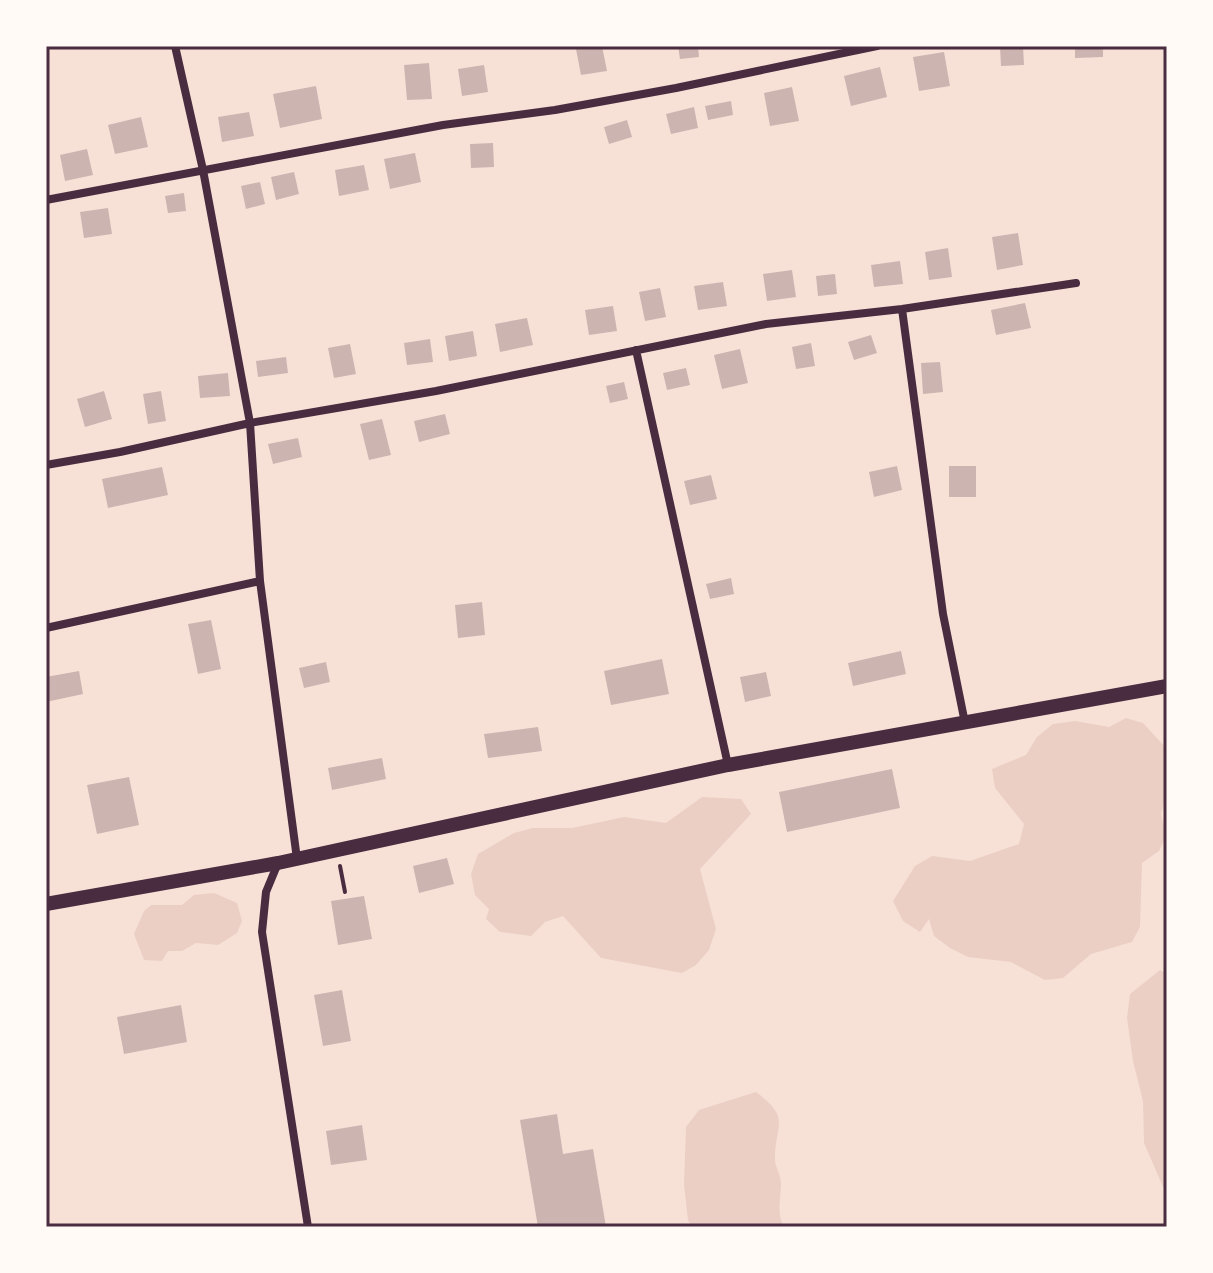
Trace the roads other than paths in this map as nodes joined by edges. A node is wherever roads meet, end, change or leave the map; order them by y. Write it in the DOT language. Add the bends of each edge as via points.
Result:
graph roads {
  1 [pos="175,46"];
  2 [pos="877,46"];
  3 [pos="203,170"];
  4 [pos="46,200"];
  5 [pos="1076,283"];
  6 [pos="902,309"];
  7 [pos="636,350"];
  8 [pos="250,423"];
  9 [pos="46,465"];
  10 [pos="260,581"];
  11 [pos="46,628"];
  12 [pos="1167,686"];
  13 [pos="966,724"];
  14 [pos="728,765"];
  15 [pos="297,859"];
  16 [pos="278,863"];
  17 [pos="46,904"];
  18 [pos="308,1227"];
  1 -- 3 [label="street"];
  2 -- 3 [label="street" via="676,88"];
  3 -- 4 [label="street"];
  3 -- 8 [label="street"];
  5 -- 6 [label="street"];
  6 -- 7 [label="street" via="766,324"];
  6 -- 13 [label="street" via="943,614"];
  7 -- 8 [label="street"];
  7 -- 14 [label="street"];
  8 -- 9 [label="street"];
  8 -- 10 [label="street"];
  10 -- 11 [label="street"];
  10 -- 15 [label="street"];
  12 -- 13 [label="street"];
  13 -- 14 [label="street"];
  14 -- 15 [label="street"];
  15 -- 16 [label="street"];
  16 -- 17 [label="street"];
  16 -- 18 [label="street" via="266,892 262,932"];
}
